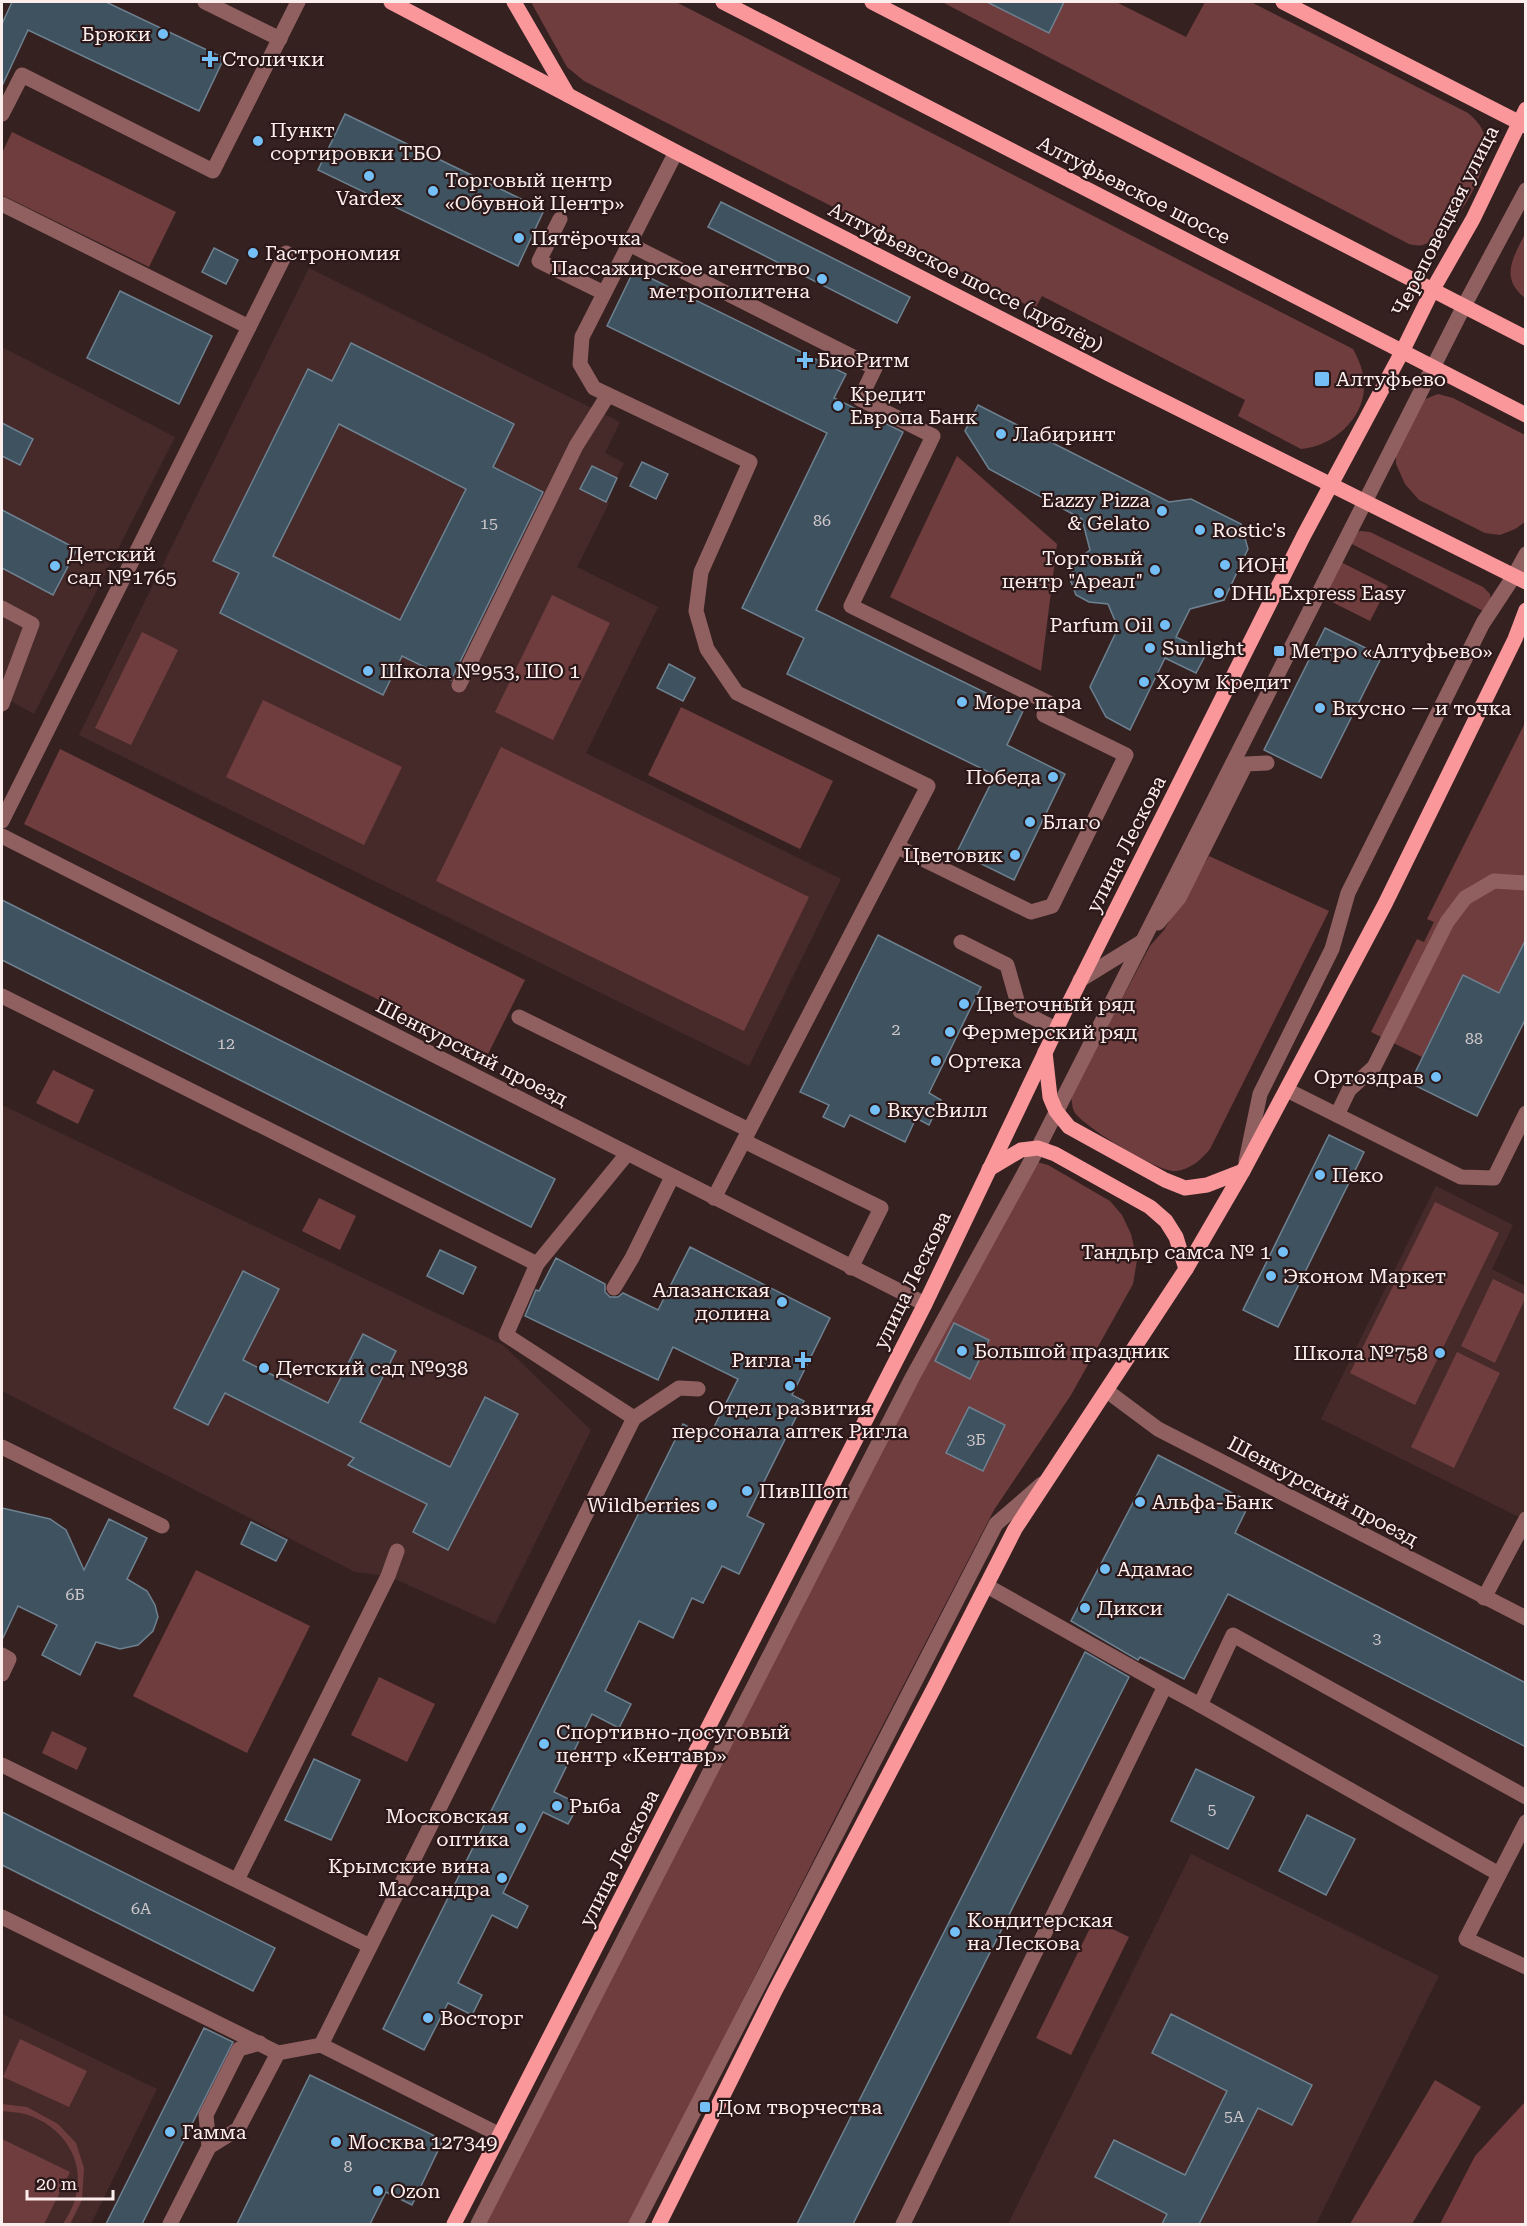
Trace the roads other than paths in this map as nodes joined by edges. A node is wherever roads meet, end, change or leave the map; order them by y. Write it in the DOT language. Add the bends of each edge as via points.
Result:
graph roads {
  1 [pos="205,2"];
  2 [pos="298,2"];
  3 [pos="391,2"];
  4 [pos="514,2"];
  5 [pos="723,2"];
  6 [pos="872,2"];
  7 [pos="1283,2"];
  8 [pos="280,39"];
  9 [pos="568,95"];
  10 [pos="2,114"];
  11 [pos="1524,119"];
  12 [pos="676,152"];
  13 [pos="1526,190"];
  14 [pos="2,204"];
  15 [pos="560,219"];
  16 [pos="629,244"];
  17 [pos="286,253"];
  18 [pos="1433,289"];
  19 [pos="604,293"];
  20 [pos="1464,306"];
  21 [pos="249,327"];
  22 [pos="1526,338"];
  23 [pos="1402,352"];
  24 [pos="1433,368"];
  25 [pos="608,395"];
  26 [pos="1526,415"];
  27 [pos="1330,485"];
  28 [pos="1365,502"];
  29 [pos="1526,554"];
  30 [pos="1520,579"];
  31 [pos="2,608"];
  32 [pos="1526,610"];
  33 [pos="459,685"];
  34 [pos="2,704"];
  35 [pos="1267,763"];
  36 [pos="2,821"];
  37 [pos="2,836"];
  38 [pos="898,847"];
  39 [pos="1526,883"];
  40 [pos="961,942"];
  41 [pos="1141,943"];
  42 [pos="1080,980"];
  43 [pos="2,996"];
  44 [pos="519,1017"];
  45 [pos="1056,1029"];
  46 [pos="1045,1052"];
  47 [pos="1287,1090"];
  48 [pos="1056,1111"];
  49 [pos="1526,1113"];
  50 [pos="1337,1115"];
  51 [pos="747,1136"];
  52 [pos="1038,1148"];
  53 [pos="627,1154"];
  54 [pos="988,1170"];
  55 [pos="1244,1171"];
  56 [pos="672,1177"];
  57 [pos="714,1198"];
  58 [pos="537,1264"];
  59 [pos="851,1268"];
  60 [pos="1186,1269"];
  61 [pos="614,1288"];
  62 [pos="925,1304"];
  63 [pos="699,1389"];
  64 [pos="1107,1391"];
  65 [pos="634,1418"];
  66 [pos="2,1447"];
  67 [pos="1047,1479"];
  68 [pos="1526,1519"];
  69 [pos="162,1526"];
  70 [pos="397,1551"];
  71 [pos="987,1586"];
  72 [pos="1484,1598"];
  73 [pos="1526,1618"];
  74 [pos="2,1655"];
  75 [pos="2,1674"];
  76 [pos="1165,1686"];
  77 [pos="1200,1705"];
  78 [pos="2,1765"];
  79 [pos="1526,1797"];
  80 [pos="1526,1822"];
  81 [pos="1499,1875"];
  82 [pos="237,1880"];
  83 [pos="2,1917"];
  84 [pos="370,1946"];
  85 [pos="1526,1967"];
  86 [pos="260,2043"];
  87 [pos="321,2045"];
  88 [pos="278,2053"];
  89 [pos="500,2135"];
  90 [pos="209,2147"];
  91 [pos="170,2224"];
  92 [pos="454,2224"];
  93 [pos="478,2224"];
  94 [pos="636,2224"];
  95 [pos="659,2224"];
  96 [pos="903,2224"];
  1 -- 8 [label="street"];
  2 -- 8 [label="street"];
  3 -- 9 [label="main road, Алтуфьевское шоссе (дублёр)"];
  4 -- 9 [label="main road"];
  5 -- 23 [label="main road, Алтуфьевское шоссе"];
  6 -- 18 [label="main road"];
  7 -- 11 [label="main road"];
  8 -- 10 [label="street" via="213,171 22,75"];
  9 -- 12 [label="main road, Алтуфьевское шоссе (дублёр)"];
  11 -- 18 [label="main road, Череповецкая улица"];
  12 -- 16 [label="street"];
  12 -- 27 [label="main road, Алтуфьевское шоссе (дублёр)"];
  13 -- 20 [label="street"];
  14 -- 21 [label="street"];
  15 -- 19 [label="street" via="539,261"];
  16 -- 19 [label="street"];
  16 -- 38 [label="street" via="875,368 860,399 933,435 851,606 1049,703 1044,715 1126,755 1052,906 1031,912"];
  17 -- 21 [label="street"];
  18 -- 20 [label="main road"];
  18 -- 23 [label="main road, Череповецкая улица"];
  19 -- 25 [label="street" via="582,337 580,364 594,388"];
  20 -- 22 [label="main road"];
  20 -- 24 [label="street"];
  21 -- 36 [label="street"];
  23 -- 24 [label="main road, Алтуфьевское шоссе"];
  23 -- 27 [label="main road, улица Лескова"];
  24 -- 26 [label="main road, Алтуфьевское шоссе"];
  24 -- 28 [label="street, улица Лескова"];
  25 -- 33 [label="street" via="576,446"];
  25 -- 38 [label="street" via="750,462 701,572 696,611 707,649 737,693 928,786"];
  27 -- 28 [label="main road, Алтуфьевское шоссе (дублёр)"];
  27 -- 42 [label="main road, улица Лескова"];
  28 -- 30 [label="main road, Алтуфьевское шоссе (дублёр)"];
  28 -- 41 [label="street, улица Лескова"];
  29 -- 30 [label="street"];
  30 -- 55 [label="street" via="1483,623 1348,893 1332,949 1260,1094"];
  31 -- 34 [label="street" via="32,624"];
  32 -- 47 [label="main road" via="1385,903"];
  35 -- 41 [label="street" via="1246,764 1179,898"];
  37 -- 53 [label="street, Шенкурский проезд"];
  38 -- 51 [label="street"];
  39 -- 50 [label="street" via="1494,881 1465,898 1447,922 1374,1067 1349,1090"];
  40 -- 45 [label="street" via="1007,965 1020,1011"];
  41 -- 42 [label="street"];
  41 -- 48 [label="street, улица Лескова"];
  42 -- 45 [label="main road, улица Лескова"];
  43 -- 58 [label="street"];
  44 -- 51 [label="street"];
  45 -- 46 [label="main road, улица Лескова"];
  46 -- 48 [label="main road" via="1050,1097"];
  46 -- 54 [label="main road, улица Лескова"];
  47 -- 50 [label="street"];
  47 -- 55 [label="main road"];
  48 -- 52 [label="street, улица Лескова"];
  48 -- 55 [label="main road" via="1069,1127 1185,1188 1207,1185"];
  49 -- 50 [label="street" via="1494,1178 1461,1177"];
  51 -- 57 [label="street"];
  51 -- 59 [label="street" via="881,1208"];
  52 -- 54 [label="main road" via="1020,1150"];
  52 -- 60 [label="main road" via="1150,1207 1167,1221"];
  52 -- 93 [label="street, улица Лескова" via="913,1376"];
  53 -- 56 [label="street, Шенкурский проезд"];
  53 -- 58 [label="street"];
  54 -- 62 [label="main road, улица Лескова"];
  55 -- 60 [label="main road"];
  56 -- 57 [label="street, Шенкурский проезд"];
  56 -- 61 [label="street"];
  57 -- 59 [label="street, Шенкурский проезд"];
  58 -- 65 [label="street" via="506,1335"];
  59 -- 62 [label="street, Шенкурский проезд"];
  60 -- 64 [label="main road"];
  62 -- 89 [label="main road, улица Лескова"];
  63 -- 65 [label="street" via="679,1388"];
  64 -- 67 [label="main road"];
  64 -- 72 [label="street, Шенкурский проезд" via="1158,1429"];
  65 -- 84 [label="street"];
  66 -- 69 [label="street"];
  67 -- 71 [label="main road" via="1015,1529"];
  67 -- 94 [label="street" via="996,1524"];
  68 -- 72 [label="street"];
  70 -- 82 [label="street"];
  71 -- 76 [label="street"];
  71 -- 95 [label="main road" via="775,1991"];
  72 -- 73 [label="street, Шенкурский проезд"];
  74 -- 75 [label="street" via="9,1659"];
  76 -- 77 [label="street"];
  76 -- 96 [label="street"];
  77 -- 79 [label="street" via="1233,1635"];
  77 -- 81 [label="street"];
  78 -- 82 [label="street"];
  80 -- 81 [label="street"];
  81 -- 85 [label="street" via="1466,1940"];
  82 -- 84 [label="street"];
  83 -- 86 [label="street"];
  84 -- 87 [label="street"];
  86 -- 88 [label="street"];
  86 -- 90 [label="street" via="239,2049 206,2115"];
  87 -- 88 [label="street"];
  87 -- 89 [label="street"];
  88 -- 90 [label="street" via="238,2128"];
  89 -- 92 [label="main road, улица Лескова"];
  90 -- 91 [label="street"];
}
